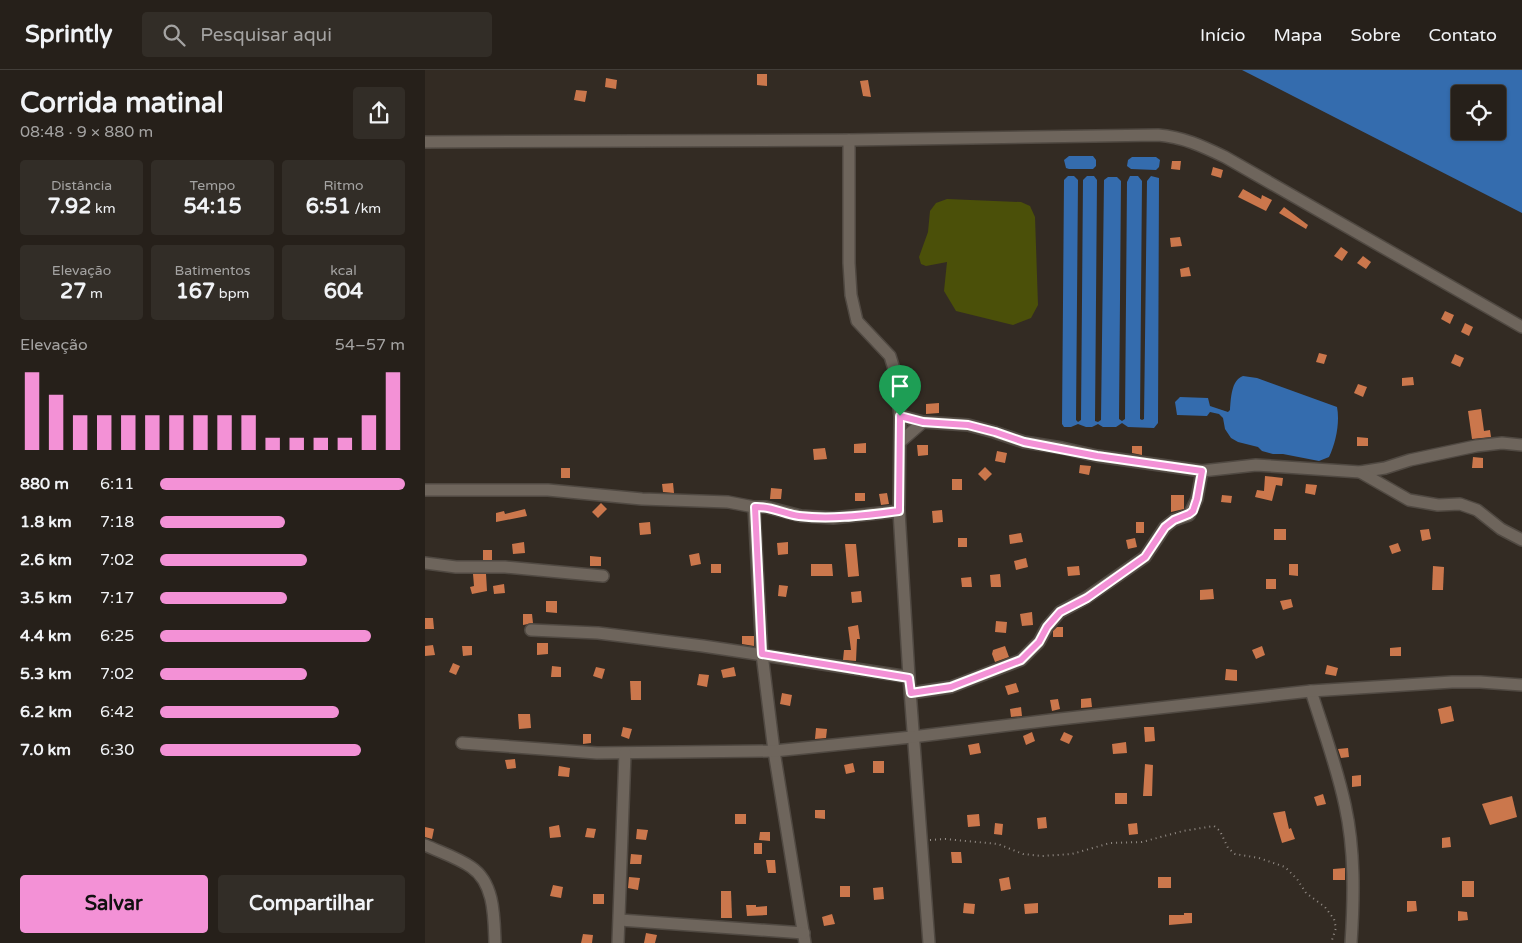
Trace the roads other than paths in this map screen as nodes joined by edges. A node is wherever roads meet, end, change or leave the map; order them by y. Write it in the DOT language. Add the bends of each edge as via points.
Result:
graph roads {
  1 [pos="849,140"];
  2 [pos="425,142"];
  3 [pos="1522,327"];
  4 [pos="900,416"];
  5 [pos="923,422"];
  6 [pos="900,442"];
  7 [pos="1522,445"];
  8 [pos="1202,471"];
  9 [pos="1361,472"];
  10 [pos="425,490"];
  11 [pos="755,507"];
  12 [pos="899,511"];
  13 [pos="1522,540"];
  14 [pos="425,563"];
  15 [pos="603,576"];
  16 [pos="531,630"];
  17 [pos="762,654"];
  18 [pos="909,678"];
  19 [pos="1522,685"];
  20 [pos="1311,692"];
  21 [pos="911,693"];
  22 [pos="912,737"];
  23 [pos="462,743"];
  24 [pos="774,751"];
  25 [pos="625,753"];
  26 [pos="425,845"];
  27 [pos="620,920"];
  28 [pos="804,938"];
  29 [pos="495,943"];
  30 [pos="618,943"];
  31 [pos="929,943"];
  32 [pos="1351,943"];
  1 -- 2 [label="street"];
  1 -- 3 [label="street" via="1174,136 1225,157"];
  1 -- 4 [label="street" via="851,296 857,321 890,356"];
  4 -- 5 [label="street"];
  4 -- 6 [label="street"];
  5 -- 6 [label="street"];
  5 -- 8 [label="street" via="968,425 1024,442"];
  6 -- 12 [label="street"];
  7 -- 9 [label="street" via="1476,446"];
  8 -- 9 [label="street" via="1256,465"];
  8 -- 21 [label="street" via="1193,511 1165,527 1145,557 1087,598 1060,612 1039,642 1021,660 951,687"];
  9 -- 13 [label="street" via="1409,500 1438,505 1460,504 1477,510"];
  10 -- 11 [label="street" via="548,490 635,499 728,502"];
  11 -- 12 [label="street" via="766,506 789,514 833,518"];
  11 -- 17 [label="street"];
  12 -- 18 [label="street"];
  14 -- 15 [label="street" via="456,568 505,567"];
  16 -- 17 [label="street" via="598,633"];
  17 -- 18 [label="street"];
  17 -- 24 [label="street"];
  18 -- 21 [label="street"];
  19 -- 20 [label="street" via="1452,682"];
  20 -- 22 [label="street"];
  20 -- 32 [label="street" via="1345,806 1352,855"];
  21 -- 22 [label="street"];
  22 -- 24 [label="street"];
  22 -- 31 [label="street"];
  23 -- 25 [label="street"];
  24 -- 25 [label="street"];
  24 -- 28 [label="street"];
  25 -- 27 [label="street"];
  26 -- 29 [label="street" via="472,867 481,877 493,906"];
  27 -- 28 [label="street"];
  27 -- 30 [label="street"];
}
